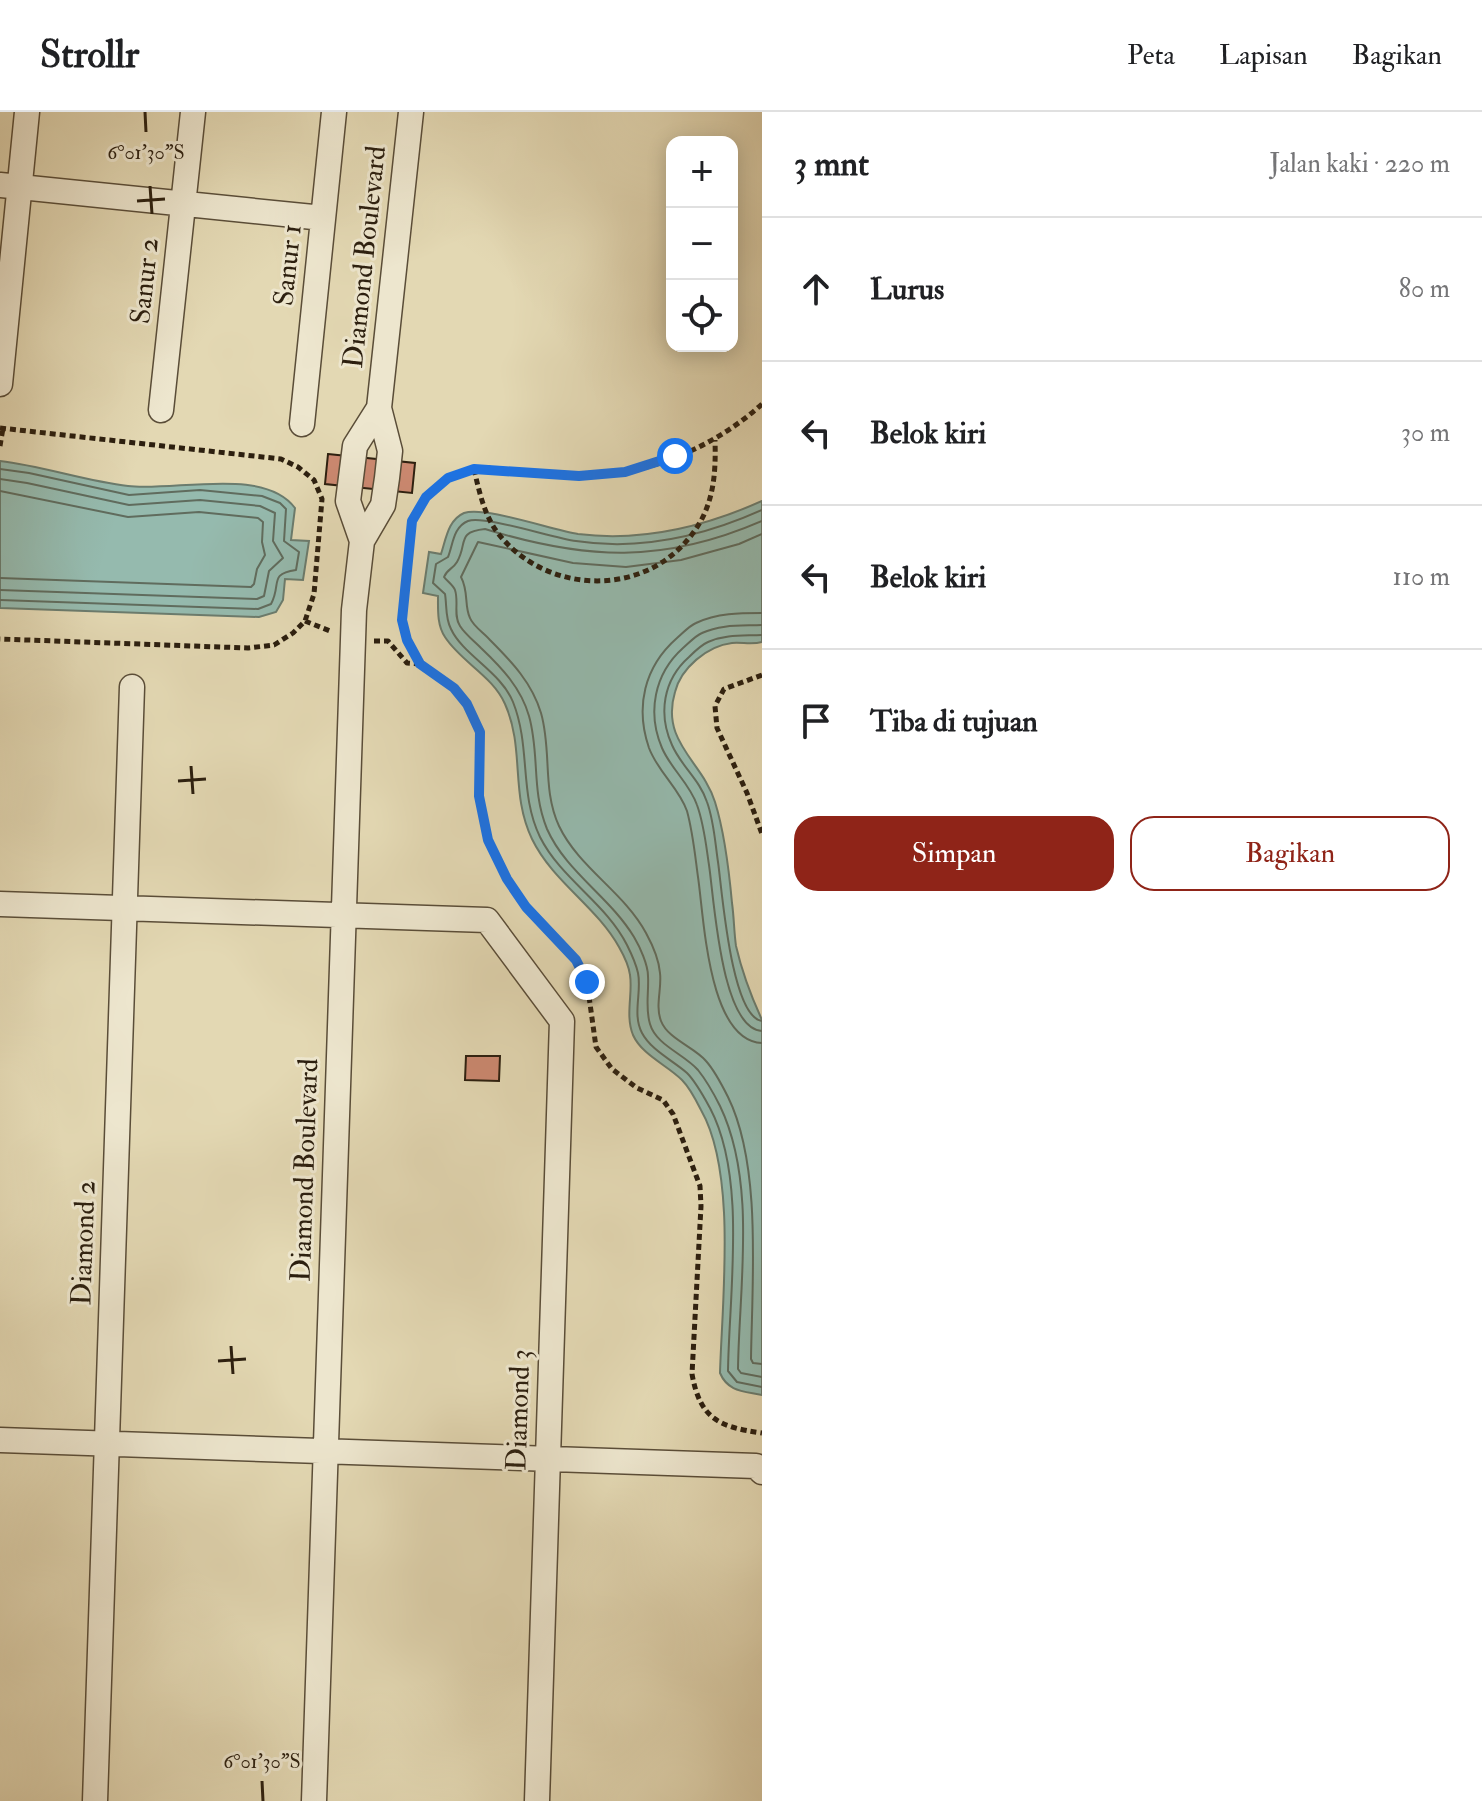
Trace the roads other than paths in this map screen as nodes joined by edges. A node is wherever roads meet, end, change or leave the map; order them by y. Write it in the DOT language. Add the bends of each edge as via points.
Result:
graph roads {
  1 [pos="27,112"];
  2 [pos="193,112"];
  3 [pos="334,112"];
  4 [pos="411,112"];
  5 [pos="10,186"];
  6 [pos="183,204"];
  7 [pos="323,218"];
  8 [pos="0,384"];
  9 [pos="379,408"];
  10 [pos="161,410"];
  11 [pos="302,424"];
  12 [pos="362,541"];
  13 [pos="132,687"];
  14 [pos="0,904"];
  15 [pos="125,908"];
  16 [pos="344,915"];
  17 [pos="0,1440"];
  18 [pos="107,1444"];
  19 [pos="326,1451"];
  20 [pos="548,1459"];
  21 [pos="762,1472"];
  22 [pos="95,1801"];
  23 [pos="314,1801"];
  24 [pos="537,1801"];
  1 -- 5 [label="street"];
  2 -- 6 [label="street, Sanur 2"];
  3 -- 7 [label="street, Sanur 1"];
  4 -- 9 [label="street, Diamond Boulevard"];
  5 -- 6 [label="street"];
  5 -- 8 [label="street"];
  6 -- 7 [label="street"];
  6 -- 10 [label="street, Sanur 2"];
  7 -- 11 [label="street, Sanur 1"];
  9 -- 12 [label="street, Diamond Boulevard" via="390,451 387,478 383,505"];
  9 -- 12 [label="street, Diamond Boulevard" via="355,446 348,501"];
  12 -- 16 [label="street, Diamond Boulevard" via="354,610"];
  13 -- 15 [label="street, Diamond 2"];
  14 -- 15 [label="street"];
  15 -- 16 [label="street"];
  15 -- 18 [label="street, Diamond 2"];
  16 -- 19 [label="street, Diamond Boulevard"];
  16 -- 20 [label="street, Diamond 3" via="487,920 562,1021"];
  17 -- 18 [label="street"];
  18 -- 19 [label="street"];
  18 -- 22 [label="street, Diamond 2"];
  19 -- 20 [label="street"];
  19 -- 23 [label="street, Diamond Boulevard"];
  20 -- 21 [label="street" via="756,1466"];
  20 -- 24 [label="street, Diamond 3"];
}
